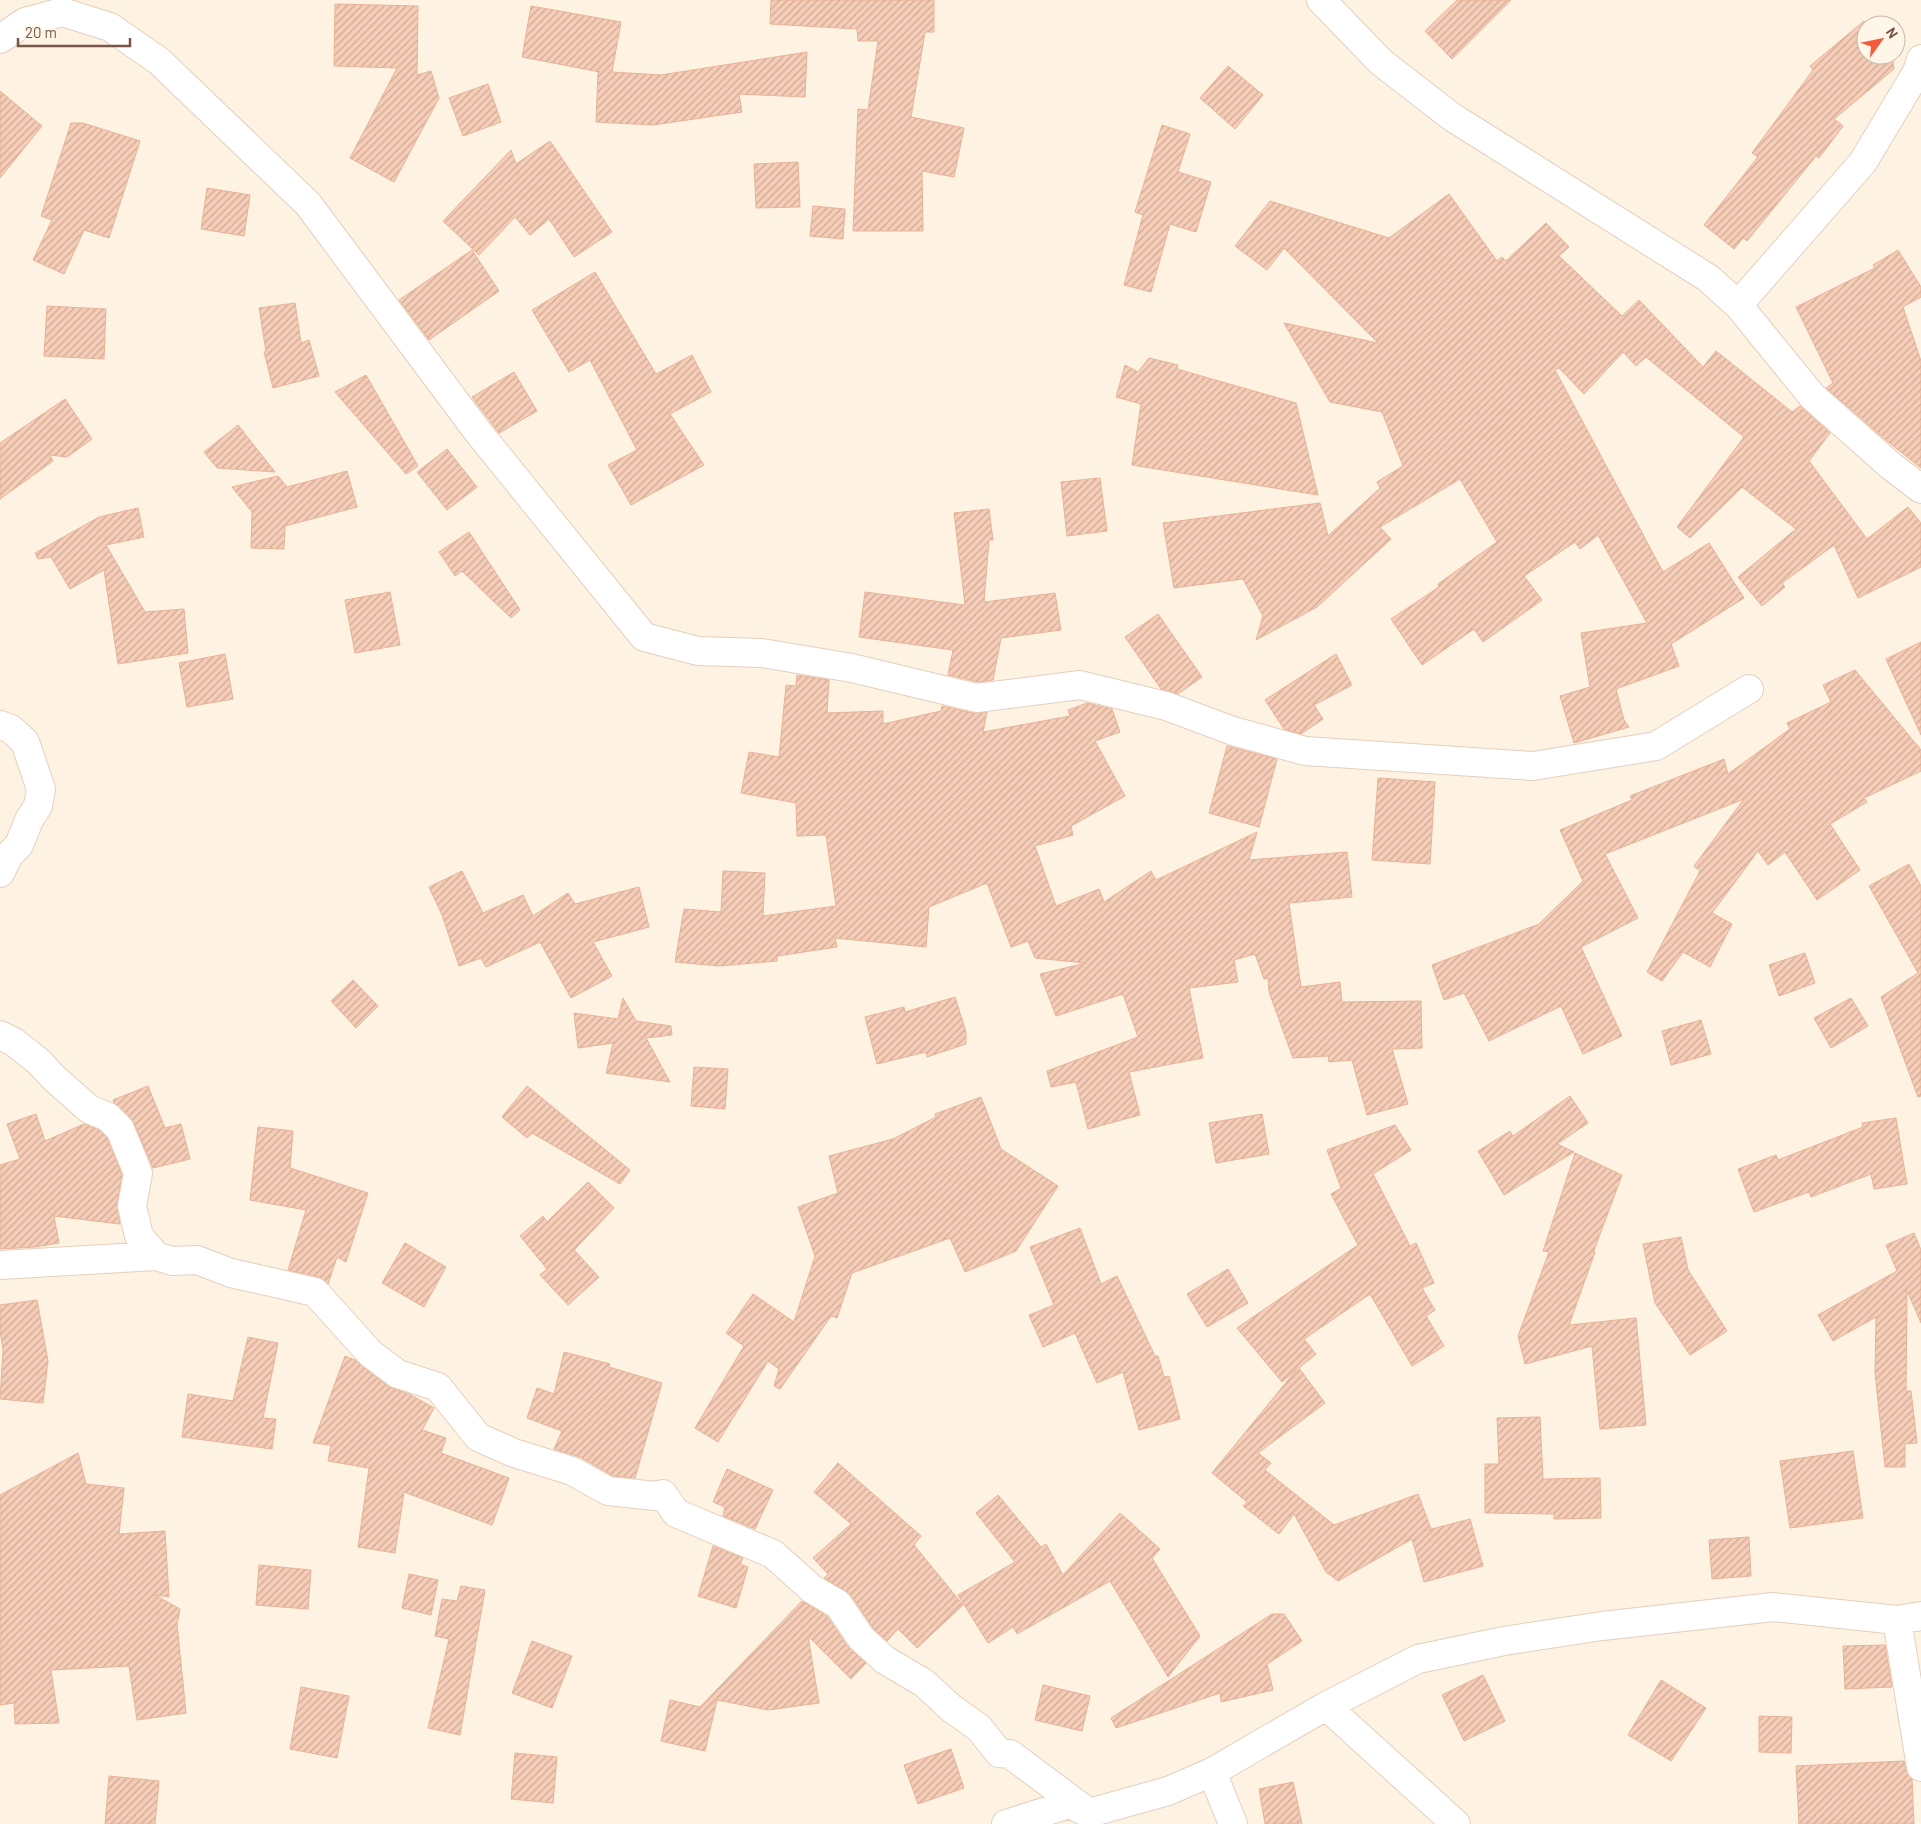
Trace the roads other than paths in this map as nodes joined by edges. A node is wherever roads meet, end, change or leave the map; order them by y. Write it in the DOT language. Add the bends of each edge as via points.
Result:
graph roads {
  1 [pos="1321,0"];
  2 [pos="66,6"];
  3 [pos="1,37"];
  4 [pos="1921,59"];
  5 [pos="1738,305"];
  6 [pos="1921,489"];
  7 [pos="1748,689"];
  8 [pos="0,725"];
  9 [pos="0,873"];
  10 [pos="0,1035"];
  11 [pos="156,1256"];
  12 [pos="0,1265"];
  13 [pos="1909,1618"];
  14 [pos="1326,1706"];
  15 [pos="1921,1767"];
  16 [pos="1212,1772"];
  17 [pos="1089,1813"];
  18 [pos="1006,1824"];
  19 [pos="1232,1824"];
  20 [pos="1456,1824"];
  1 -- 5 [label="street" via="1381,62 1452,116 1708,278"];
  2 -- 3 [label="street" via="25,22"];
  2 -- 7 [label="street" via="110,27 160,61 308,204 478,432 644,637 698,651 762,653 852,668 977,698 1080,685 1166,706 1233,731 1306,751 1534,766 1656,746"];
  4 -- 5 [label="street" via="1917,72 1863,162"];
  5 -- 6 [label="street" via="1812,396"];
  8 -- 9 [label="street" via="25,742 41,790 38,806"];
  10 -- 11 [label="street" via="14,1042 90,1109 108,1117 120,1129 138,1173 132,1206 139,1236"];
  11 -- 12 [label="street"];
  11 -- 17 [label="street" via="172,1261 197,1260 239,1276 315,1292 371,1354 398,1374 438,1387 478,1437 514,1453 572,1471 608,1491 663,1494 676,1513 773,1554 812,1589 838,1604 861,1638 885,1660 924,1683 979,1728 999,1753 1010,1754"];
  13 -- 14 [label="street" via="1773,1607 1602,1626 1504,1641 1418,1659"];
  13 -- 15 [label="street"];
  14 -- 16 [label="street"];
  14 -- 20 [label="street"];
  16 -- 17 [label="street" via="1168,1791"];
  16 -- 19 [label="street"];
  17 -- 18 [label="street" via="1069,1804"];
}
